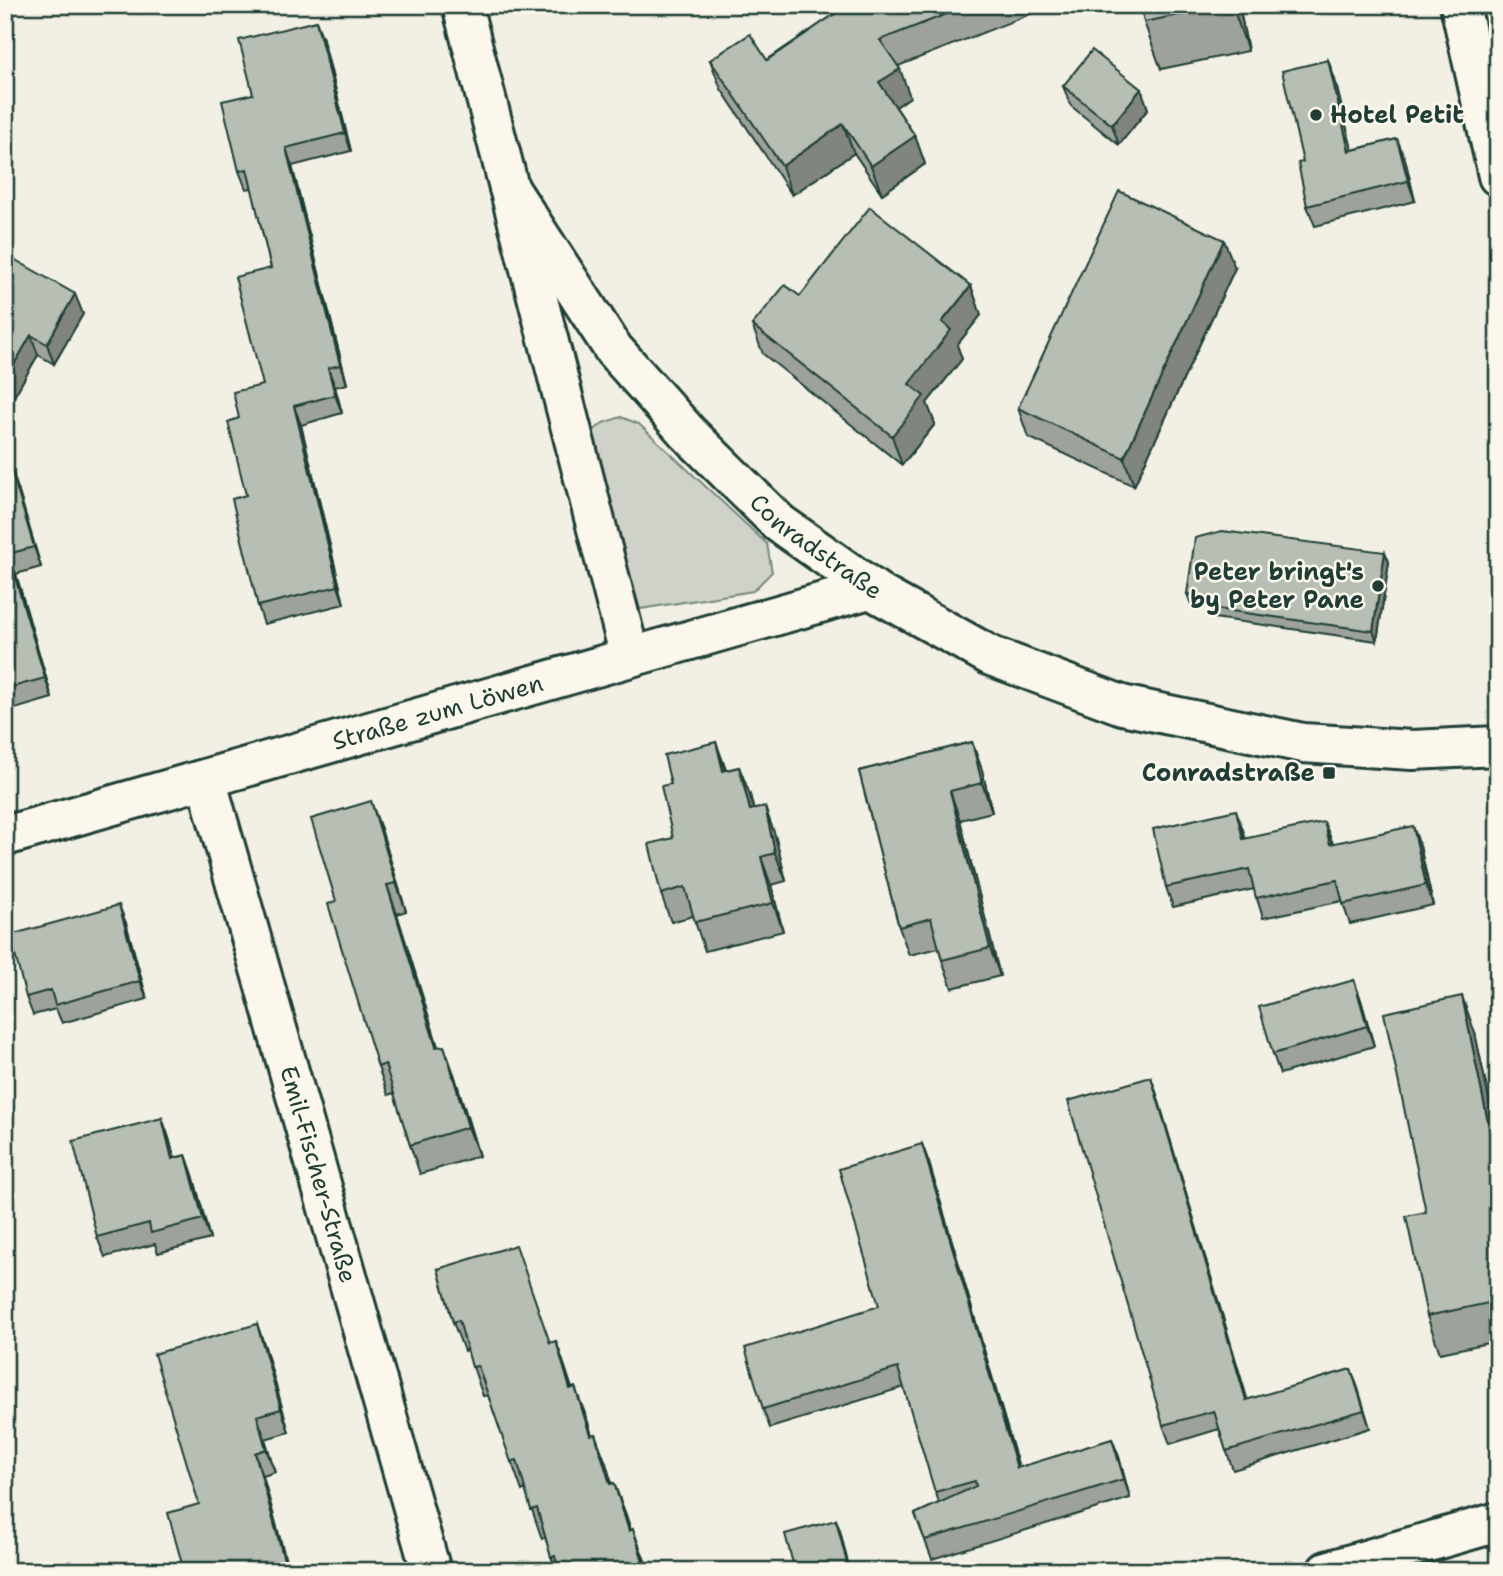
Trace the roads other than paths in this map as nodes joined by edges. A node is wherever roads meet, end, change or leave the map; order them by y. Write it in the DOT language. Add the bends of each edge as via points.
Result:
graph roads {
  1 [pos="462,5"];
  2 [pos="1460,5"];
  3 [pos="1498,176"];
  4 [pos="509,188"];
  5 [pos="869,589"];
  6 [pos="630,657"];
  7 [pos="1498,746"];
  8 [pos="206,779"];
  9 [pos="5,836"];
  10 [pos="1498,1522"];
  11 [pos="432,1571"];
  12 [pos="1327,1571"];
  1 -- 4 [label="street, Conradstraße"];
  2 -- 3 [label="street"];
  4 -- 5 [label="street, Conradstraße" via="614,350 655,397 779,523"];
  4 -- 6 [label="street, Conradstraße"];
  5 -- 6 [label="street, Straße zum Löwen"];
  5 -- 7 [label="street, Conradstraße" via="991,656 1122,705 1303,743 1412,750"];
  6 -- 8 [label="street, Straße zum Löwen"];
  8 -- 9 [label="street, Straße zum Löwen"];
  8 -- 11 [label="street, Emil-Fischer-Straße"];
  10 -- 12 [label="street"];
}
